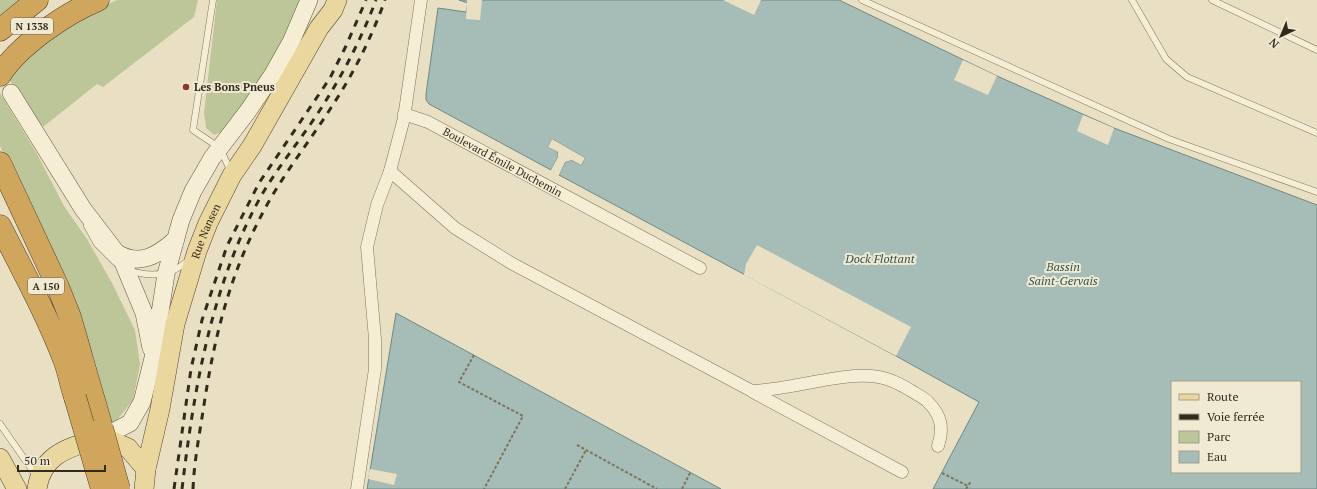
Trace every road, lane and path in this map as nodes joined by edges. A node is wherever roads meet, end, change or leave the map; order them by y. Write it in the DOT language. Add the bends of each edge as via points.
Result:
graph roads {
  1 [pos="37,0"];
  2 [pos="66,0"];
  3 [pos="98,0"];
  4 [pos="213,0"];
  5 [pos="309,0"];
  6 [pos="323,0"];
  7 [pos="337,0"];
  8 [pos="421,0"];
  9 [pos="862,0"];
  10 [pos="1132,0"];
  11 [pos="1212,0"];
  12 [pos="870,2"];
  13 [pos="319,28"];
  14 [pos="0,30"];
  15 [pos="1317,50"];
  16 [pos="0,55"];
  17 [pos="6,84"];
  18 [pos="404,114"];
  19 [pos="1317,133"];
  20 [pos="36,134"];
  21 [pos="220,148"];
  22 [pos="0,163"];
  23 [pos="390,171"];
  24 [pos="232,175"];
  25 [pos="0,192"];
  26 [pos="1317,192"];
  27 [pos="0,226"];
  28 [pos="176,239"];
  29 [pos="0,241"];
  30 [pos="197,251"];
  31 [pos="117,253"];
  32 [pos="700,268"];
  33 [pos="126,269"];
  34 [pos="166,274"];
  35 [pos="474,355"];
  36 [pos="153,358"];
  37 [pos="78,390"];
  38 [pos="752,391"];
  39 [pos="160,409"];
  40 [pos="0,424"];
  41 [pos="102,432"];
  42 [pos="577,445"];
  43 [pos="938,446"];
  44 [pos="586,450"];
  45 [pos="0,458"];
  46 [pos="146,469"];
  47 [pos="902,472"];
  48 [pos="690,473"];
  49 [pos="942,473"];
  50 [pos="971,481"];
  51 [pos="40,486"];
  52 [pos="967,488"];
  53 [pos="17,489"];
  54 [pos="102,489"];
  55 [pos="119,489"];
  56 [pos="144,489"];
  57 [pos="357,489"];
  58 [pos="484,489"];
  59 [pos="564,489"];
  60 [pos="657,489"];
  61 [pos="682,489"];
  1 -- 14 [label="highway, N 1338"];
  2 -- 16 [label="highway, N 1338"];
  3 -- 17 [label="highway" via="66,17 16,56"];
  4 -- 21 [label="lane" via="193,130"];
  5 -- 21 [label="main road" via="291,42 273,74"];
  6 -- 13 [label="main road"];
  7 -- 13 [label="main road, Rue Nansen" via="333,10"];
  8 -- 18 [label="street"];
  9 -- 12 [label="lane"];
  10 -- 19 [label="lane" via="1166,59 1187,76"];
  11 -- 15 [label="lane"];
  12 -- 26 [label="lane" via="1169,139"];
  13 -- 24 [label="main road, Rue Nansen" via="252,146"];
  17 -- 20 [label="main road"];
  18 -- 23 [label="street"];
  18 -- 32 [label="street, Boulevard Émile Duchemin" via="428,122"];
  20 -- 31 [label="main road" via="83,209"];
  20 -- 33 [label="lane" via="51,170 97,244"];
  21 -- 24 [label="lane"];
  21 -- 28 [label="main road" via="193,191"];
  22 -- 37 [label="highway" via="70,317"];
  23 -- 38 [label="street" via="455,228 511,263"];
  23 -- 57 [label="street" via="377,205 367,247 375,369"];
  24 -- 30 [label="main road, Rue Nansen"];
  25 -- 37 [label="highway, A 150" via="66,329"];
  27 -- 37 [label="highway" via="38,300"];
  28 -- 31 [label="main road" via="162,252 147,258 130,258"];
  28 -- 34 [label="main road"];
  29 -- 37 [label="highway, A 150" via="29,296 59,365"];
  30 -- 34 [label="lane" via="179,268"];
  30 -- 39 [label="main road, Rue Nansen" via="175,324"];
  31 -- 33 [label="main road"];
  33 -- 34 [label="lane" via="144,274"];
  33 -- 36 [label="main road" via="144,313"];
  34 -- 36 [label="main road"];
  35 -- 58 [label="path" via="459,382 523,416"];
  36 -- 39 [label="main road"];
  36 -- 41 [label="main road" via="136,416 124,428"];
  37 -- 41 [label="highway, A 150"];
  37 -- 54 [label="highway, A 150, bridge"];
  38 -- 43 [label="street" via="855,377 878,377 893,381 923,398 936,412 942,426"];
  38 -- 47 [label="street"];
  39 -- 46 [label="main road, Rue Nansen"];
  40 -- 51 [label="lane"];
  41 -- 46 [label="main road" via="128,448"];
  41 -- 51 [label="main road" via="55,455 44,468"];
  41 -- 55 [label="highway, A 150, bridge"];
  42 -- 44 [label="path"];
  44 -- 59 [label="path"];
  44 -- 60 [label="path"];
  45 -- 53 [label="main road"];
  46 -- 56 [label="main road, Rue Nansen"];
  48 -- 61 [label="path"];
  49 -- 52 [label="path"];
  50 -- 52 [label="path"];
}
